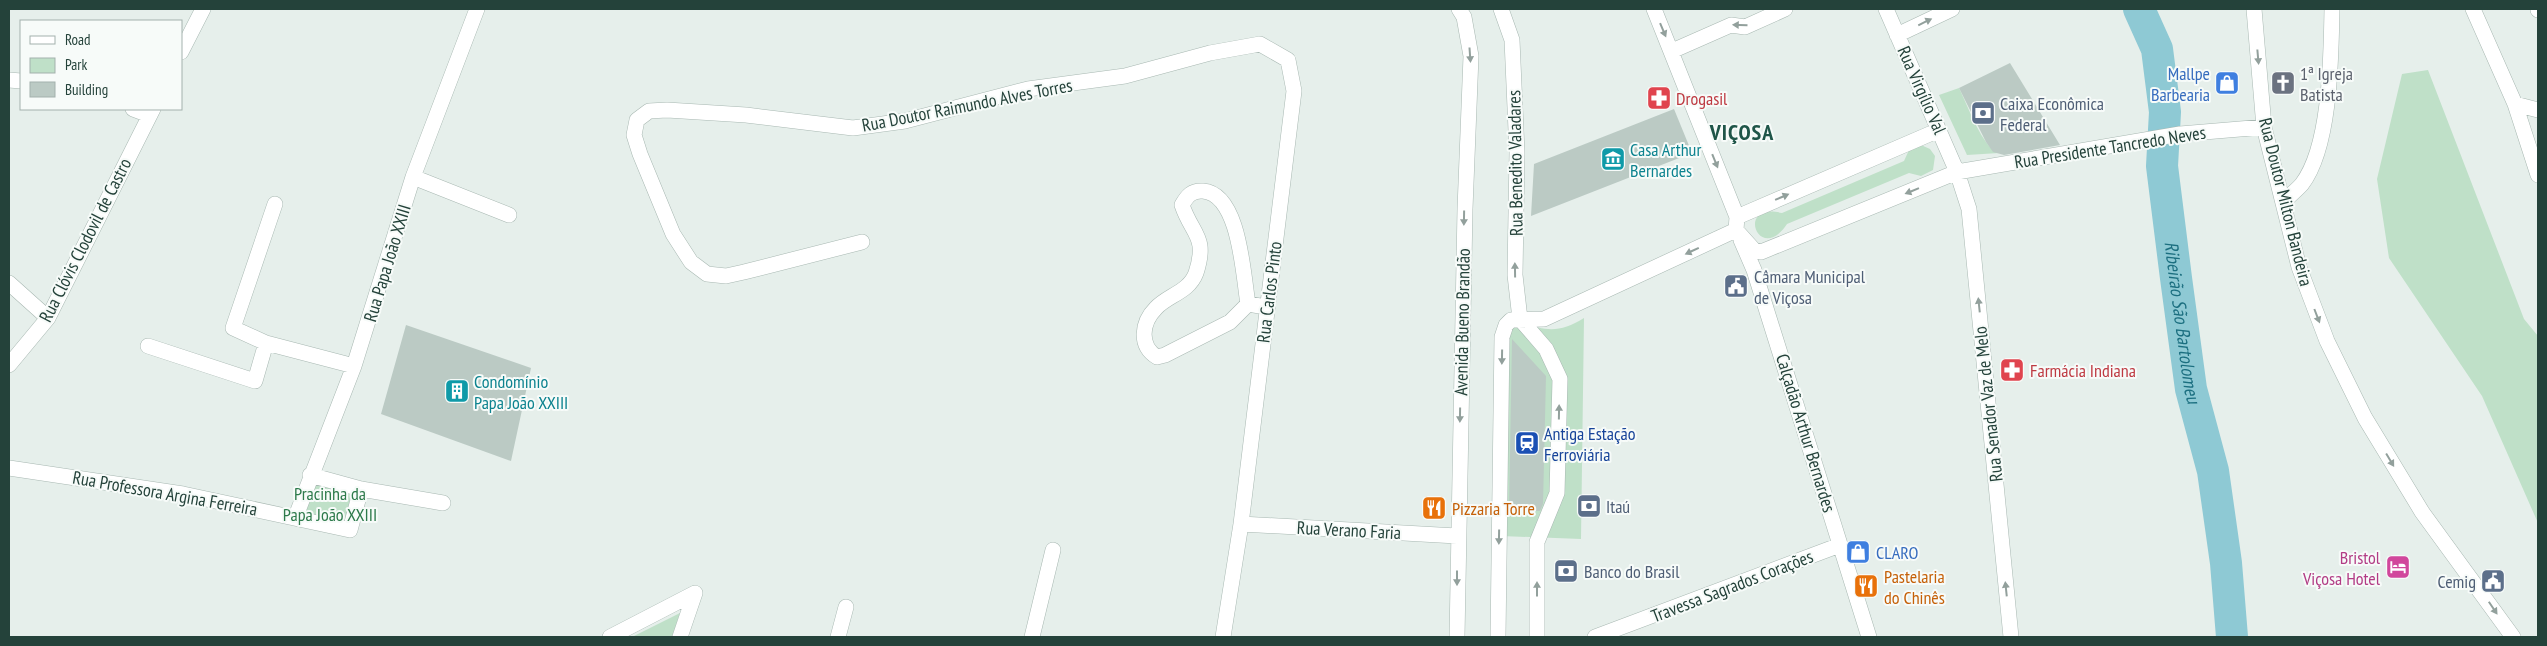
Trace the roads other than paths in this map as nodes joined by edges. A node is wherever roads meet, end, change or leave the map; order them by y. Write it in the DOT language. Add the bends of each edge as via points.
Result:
graph roads {
  1 [pos="203,9"];
  2 [pos="477,9"];
  3 [pos="1459,9"];
  4 [pos="1501,9"];
  5 [pos="1654,9"];
  6 [pos="1785,9"];
  7 [pos="1886,9"];
  8 [pos="1952,9"];
  9 [pos="2254,9"];
  10 [pos="2332,9"];
  11 [pos="2473,9"];
  12 [pos="1898,35"];
  13 [pos="182,50"];
  14 [pos="1672,51"];
  15 [pos="1288,60"];
  16 [pos="2515,104"];
  17 [pos="2538,110"];
  18 [pos="151,112"];
  19 [pos="2264,127"];
  20 [pos="1939,130"];
  21 [pos="1957,172"];
  22 [pos="2538,175"];
  23 [pos="413,177"];
  24 [pos="2283,202"];
  25 [pos="275,204"];
  26 [pos="509,215"];
  27 [pos="1737,223"];
  28 [pos="862,242"];
  29 [pos="9,284"];
  30 [pos="1248,304"];
  31 [pos="1266,307"];
  32 [pos="48,318"];
  33 [pos="1520,319"];
  34 [pos="266,343"];
  35 [pos="148,346"];
  36 [pos="9,365"];
  37 [pos="354,366"];
  38 [pos="9,468"];
  39 [pos="310,475"];
  40 [pos="361,489"];
  41 [pos="443,503"];
  42 [pos="296,516"];
  43 [pos="1241,524"];
  44 [pos="1457,536"];
  45 [pos="1840,545"];
  46 [pos="1053,550"];
  47 [pos="846,607"];
  48 [pos="610,637"];
  49 [pos="680,637"];
  50 [pos="838,637"];
  51 [pos="1032,637"];
  52 [pos="1222,637"];
  53 [pos="1457,637"];
  54 [pos="1498,637"];
  55 [pos="1537,637"];
  56 [pos="1595,637"];
  57 [pos="1869,637"];
  58 [pos="2011,637"];
  59 [pos="2514,637"];
  1 -- 13 [label="street"];
  2 -- 23 [label="street, Rua Papa João XXIII"];
  3 -- 44 [label="street, Avenida Bueno Brandão, one-way" via="1464,17 1471,56"];
  33 -- 4 [label="street, Rua Benedito Valadares, one-way" via="1515,274 1517,153 1512,40"];
  5 -- 14 [label="street, Calçadão Arthur Bernardes, one-way"];
  6 -- 14 [label="street, one-way" via="1745,27 1731,25"];
  7 -- 12 [label="street, Rua Virgílio Val"];
  12 -- 8 [label="street, one-way"];
  9 -- 19 [label="street, Rua Doutor Milton Bandeira, one-way"];
  10 -- 24 [label="street" via="2330,64 2318,148 2302,184"];
  11 -- 16 [label="street"];
  12 -- 20 [label="street, Rua Virgílio Val"];
  14 -- 27 [label="street, Calçadão Arthur Bernardes, one-way"];
  15 -- 28 [label="street, Rua Doutor Raimundo Alves Torres" via="1260,44 1210,53 1125,76 1028,89 905,121 853,128 746,115 649,111 637,120 634,135 672,234 691,262 707,274 726,276"];
  15 -- 31 [label="street, Rua Carlos Pinto" via="1294,91"];
  16 -- 17 [label="street"];
  16 -- 22 [label="street"];
  18 -- 32 [label="street, Rua Clóvis Clodovil de Castro"];
  19 -- 21 [label="street, Rua Presidente Tancredo Neves" via="2159,137"];
  19 -- 24 [label="street, Rua Doutor Milton Bandeira"];
  20 -- 21 [label="street, Rua Virgílio Val"];
  27 -- 20 [label="street, one-way"];
  21 -- 27 [label="street, Rua Presidente Tancredo Neves, one-way" via="1761,252 1754,250"];
  58 -- 21 [label="street, Rua Senador Vaz de Melo, one-way" via="1970,209"];
  23 -- 26 [label="street"];
  23 -- 37 [label="street, Rua Papa João XXIII"];
  24 -- 59 [label="street, Rua Doutor Milton Bandeira, one-way" via="2299,267 2316,313 2364,418 2422,512"];
  25 -- 34 [label="street" via="233,328"];
  27 -- 33 [label="street, one-way" via="1544,319"];
  27 -- 45 [label="street, Calçadão Arthur Bernardes"];
  29 -- 32 [label="street"];
  30 -- 30 [label="street" via="1232,216 1223,201 1210,192 1196,191 1186,197 1182,205 1200,238 1195,276 1183,291 1155,308 1143,336 1148,352 1157,358 1165,355 1230,322"];
  30 -- 31 [label="street"];
  31 -- 43 [label="street, Rua Carlos Pinto"];
  32 -- 36 [label="street, Rua Clóvis Clodovil de Castro"];
  33 -- 54 [label="street, one-way" via="1506,325 1502,337"];
  55 -- 33 [label="street, one-way" via="1537,542 1557,493 1560,379 1546,349"];
  34 -- 35 [label="street" via="255,381"];
  34 -- 37 [label="street"];
  37 -- 39 [label="street, Rua Papa João XXIII"];
  38 -- 42 [label="street, Rua Professora Argina Ferreira" via="183,494"];
  39 -- 40 [label="street"];
  39 -- 42 [label="street, Rua Papa João XXIII"];
  40 -- 41 [label="street"];
  40 -- 42 [label="street, Rua Professora Argina Ferreira" via="350,530"];
  43 -- 44 [label="street, Rua Verano Faria"];
  43 -- 52 [label="street, Rua Carlos Pinto"];
  44 -- 53 [label="street, Avenida Bueno Brandão, one-way"];
  45 -- 56 [label="street, Travessa Sagrados Corações"];
  45 -- 57 [label="street, Calçadão Arthur Bernardes"];
  46 -- 51 [label="street"];
  47 -- 50 [label="street"];
  48 -- 49 [label="street" via="694,593"];
}
